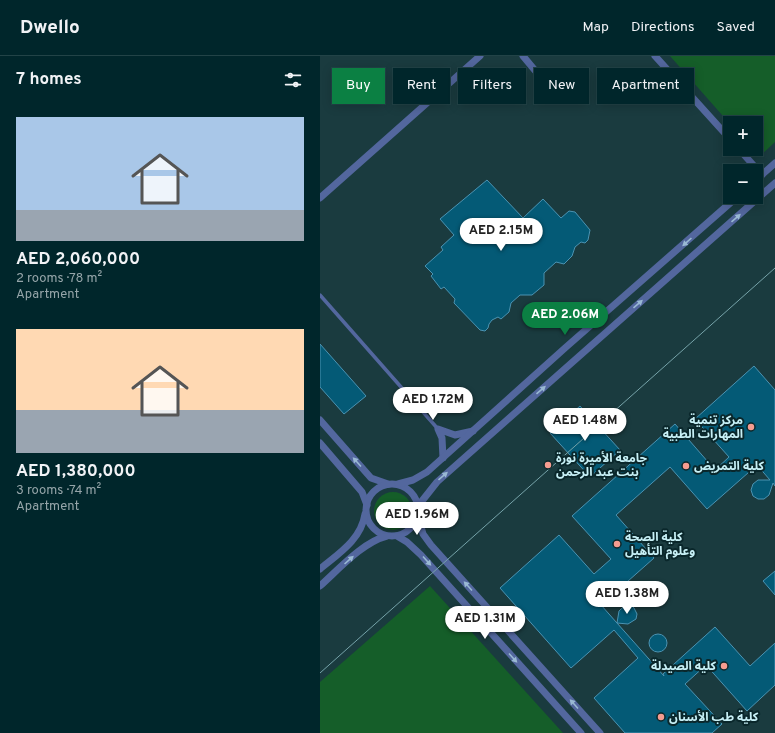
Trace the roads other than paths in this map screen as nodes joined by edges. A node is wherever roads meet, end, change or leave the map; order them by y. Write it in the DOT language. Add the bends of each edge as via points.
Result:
graph roads {
  1 [pos="480,56"];
  2 [pos="523,56"];
  3 [pos="655,56"];
  4 [pos="534,69"];
  5 [pos="723,131"];
  6 [pos="775,163"];
  7 [pos="763,174"];
  8 [pos="775,183"];
  9 [pos="320,198"];
  10 [pos="729,204"];
  11 [pos="320,295"];
  12 [pos="320,420"];
  13 [pos="438,429"];
  14 [pos="474,431"];
  15 [pos="320,443"];
  16 [pos="443,458"];
  17 [pos="388,484"];
  18 [pos="398,484"];
  19 [pos="418,506"];
  20 [pos="366,507"];
  21 [pos="418,516"];
  22 [pos="387,536"];
  23 [pos="397,536"];
  24 [pos="320,569"];
  25 [pos="320,586"];
  26 [pos="581,733"];
  27 [pos="600,733"];
  1 -- 9 [label="street"];
  2 -- 4 [label="street"];
  3 -- 5 [label="street"];
  6 -- 7 [label="street"];
  19 -- 8 [label="street, one-way" via="436,482"];
  10 -- 14 [label="street, one-way"];
  11 -- 13 [label="lane"];
  17 -- 12 [label="street, one-way" via="372,478"];
  13 -- 14 [label="street" via="455,435"];
  13 -- 16 [label="street" via="442,438"];
  14 -- 16 [label="street"];
  15 -- 20 [label="street" via="362,492"];
  16 -- 18 [label="street" via="427,472 413,480"];
  17 -- 18 [label="street"];
  17 -- 20 [label="street" via="374,491"];
  18 -- 19 [label="street" via="412,492"];
  19 -- 21 [label="street"];
  20 -- 22 [label="street" via="372,527"];
  20 -- 24 [label="street" via="364,525 354,541"];
  21 -- 23 [label="street" via="410,530"];
  27 -- 21 [label="street, one-way" via="431,545 423,534"];
  22 -- 23 [label="street"];
  25 -- 22 [label="street, one-way" via="365,546"];
  23 -- 26 [label="street, one-way" via="408,542 421,555"];
}
